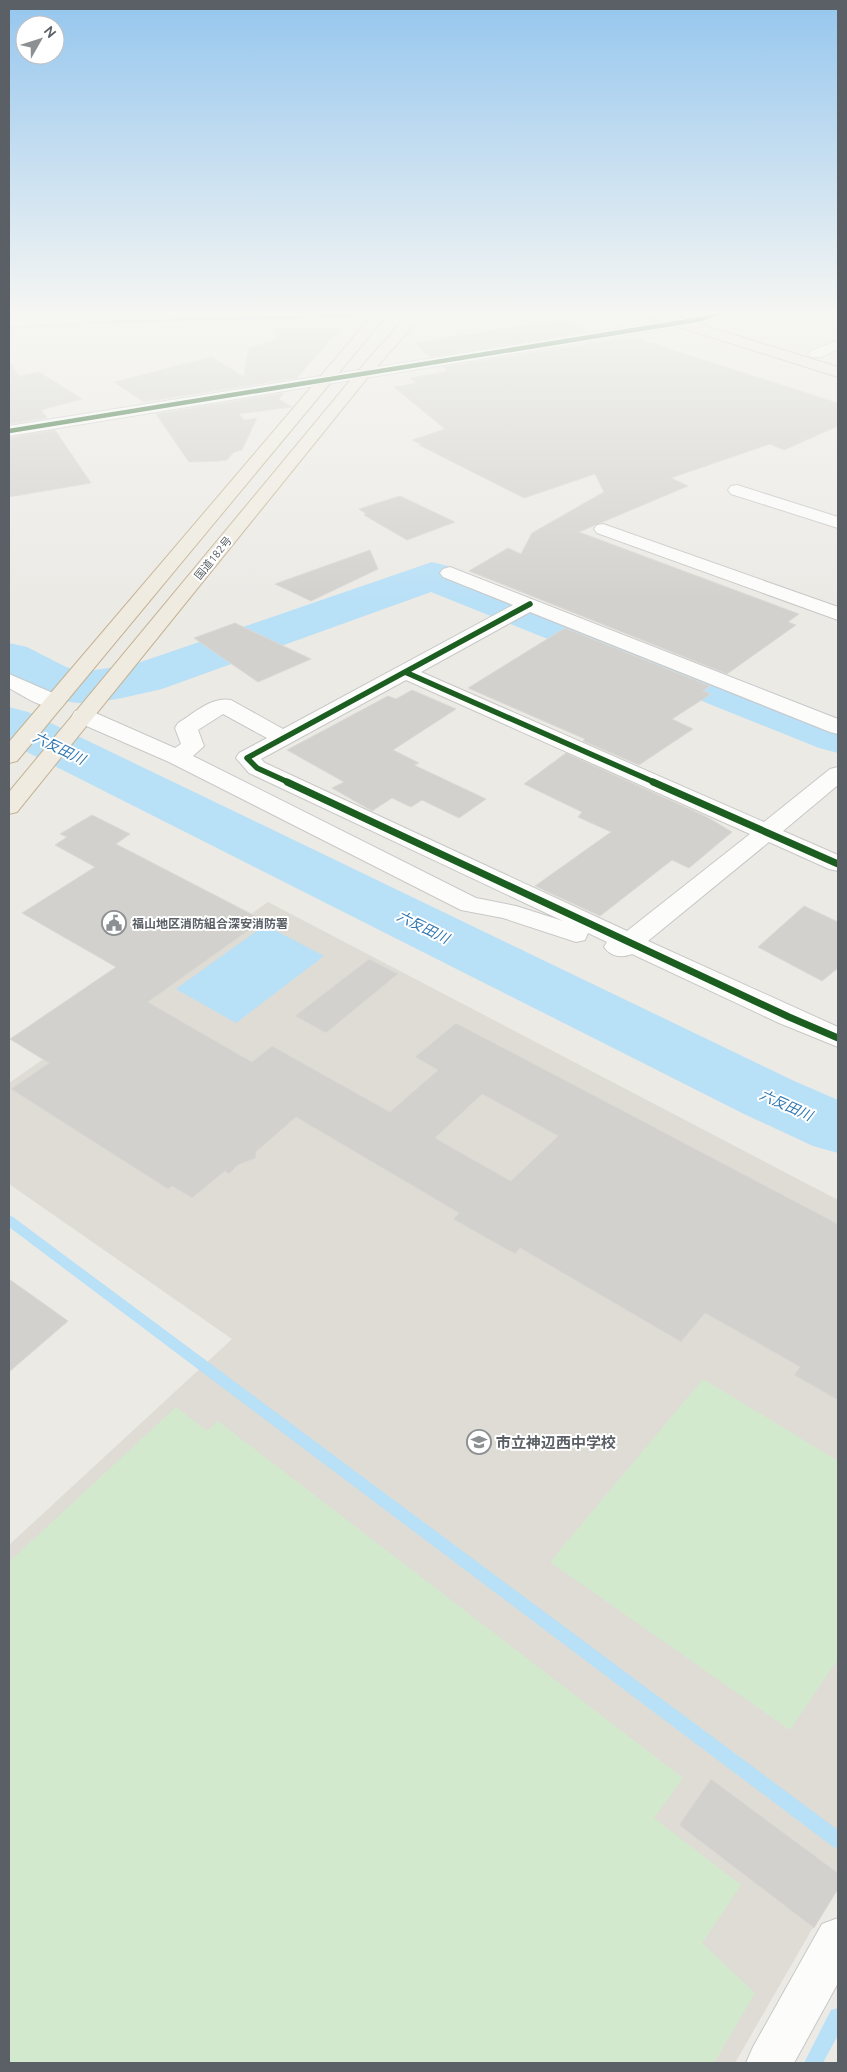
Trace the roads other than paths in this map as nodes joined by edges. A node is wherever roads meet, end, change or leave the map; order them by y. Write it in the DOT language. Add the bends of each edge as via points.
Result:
graph roads {
  1 [pos="153,408"];
  2 [pos="302,408"];
  3 [pos="336,408"];
  4 [pos="9,431"];
  5 [pos="737,490"];
  6 [pos="838,523"];
  7 [pos="603,530"];
  8 [pos="450,573"];
  9 [pos="522,608"];
  10 [pos="838,614"];
  11 [pos="405,672"];
  12 [pos="9,680"];
  13 [pos="54,702"];
  14 [pos="83,716"];
  15 [pos="838,727"];
  16 [pos="283,738"];
  17 [pos="15,744"];
  18 [pos="177,757"];
  19 [pos="838,774"];
  20 [pos="9,807"];
  21 [pos="766,832"];
  22 [pos="838,864"];
  23 [pos="629,943"];
  24 [pos="838,1038"];
  25 [pos="838,1940"];
  26 [pos="769,2063"];
  1 -- 4 [label="street"];
  2 -- 13 [label="highway"];
  3 -- 14 [label="highway, 国道182号"];
  5 -- 6 [label="street"];
  7 -- 10 [label="street"];
  8 -- 9 [label="street"];
  9 -- 11 [label="street"];
  9 -- 15 [label="street"];
  11 -- 16 [label="street"];
  11 -- 21 [label="street"];
  12 -- 13 [label="street"];
  13 -- 17 [label="highway"];
  14 -- 18 [label="street"];
  14 -- 20 [label="highway, 国道182号"];
  16 -- 18 [label="street" via="223,705 186,728 193,746"];
  16 -- 23 [label="street" via="247,758 257,768"];
  18 -- 23 [label="street" via="470,906 507,911 622,949"];
  19 -- 21 [label="street"];
  21 -- 22 [label="street"];
  21 -- 23 [label="street"];
  23 -- 24 [label="street"];
  25 -- 26 [label="street"];
}
